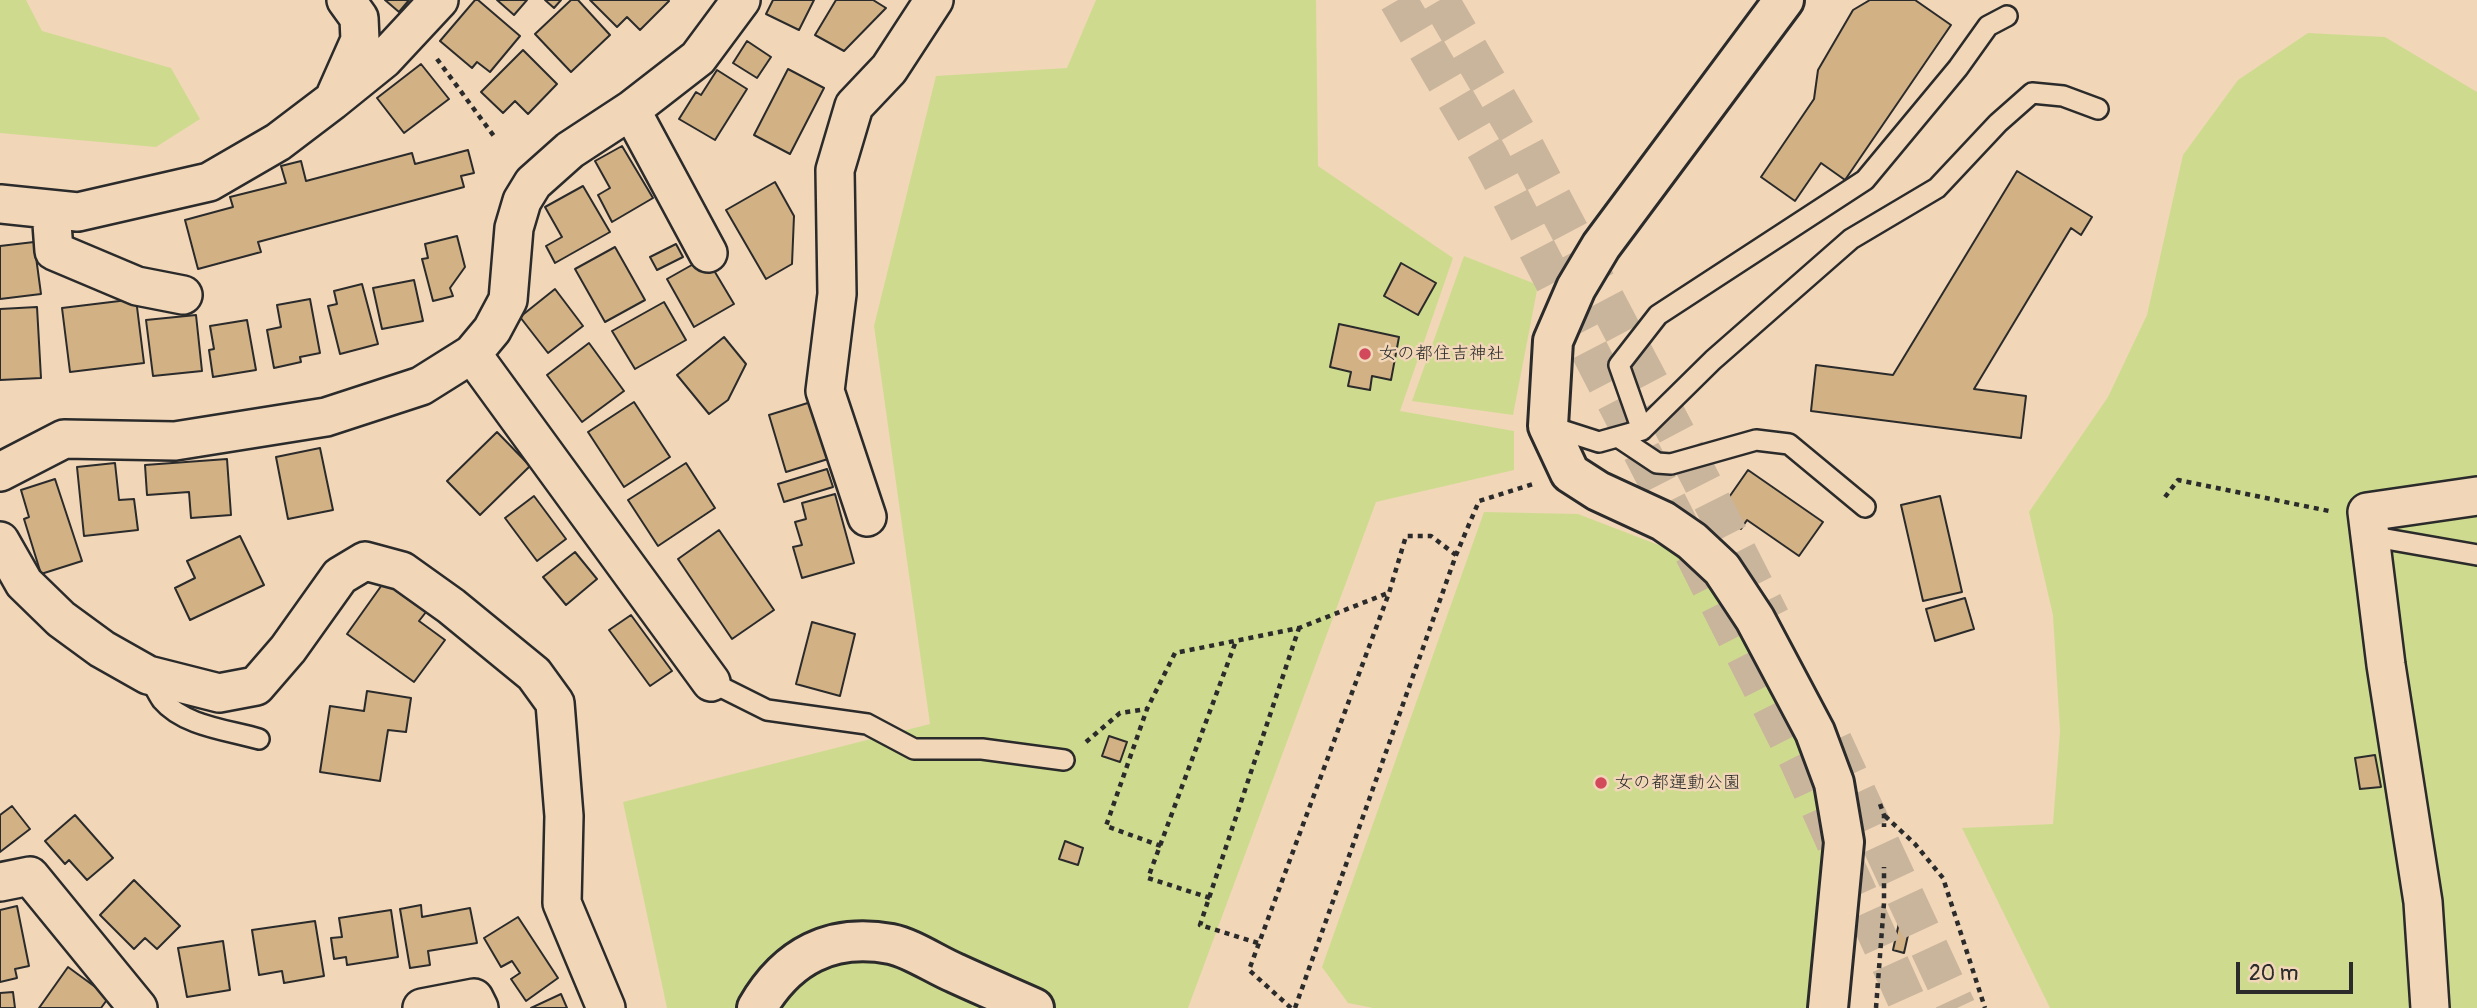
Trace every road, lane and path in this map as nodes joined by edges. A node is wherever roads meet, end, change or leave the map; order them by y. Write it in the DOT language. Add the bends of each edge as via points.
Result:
graph roads {
  1 [pos="346,0"];
  2 [pos="439,0"];
  3 [pos="741,0"];
  4 [pos="934,0"];
  5 [pos="1783,0"];
  6 [pos="2007,16"];
  7 [pos="414,28"];
  8 [pos="332,101"];
  9 [pos="2098,109"];
  10 [pos="631,110"];
  11 [pos="496,139"];
  12 [pos="0,204"];
  13 [pos="51,209"];
  14 [pos="708,253"];
  15 [pos="183,295"];
  16 [pos="472,354"];
  17 [pos="1548,426"];
  18 [pos="1642,430"];
  19 [pos="1618,437"];
  20 [pos="0,471"];
  21 [pos="1570,473"];
  22 [pos="2477,496"];
  23 [pos="2165,497"];
  24 [pos="1865,506"];
  25 [pos="867,517"];
  26 [pos="2369,527"];
  27 [pos="0,541"];
  28 [pos="1456,555"];
  29 [pos="2477,555"];
  30 [pos="1389,593"];
  31 [pos="1299,628"];
  32 [pos="1236,641"];
  33 [pos="148,675"];
  34 [pos="711,682"];
  35 [pos="1147,709"];
  36 [pos="259,739"];
  37 [pos="1064,760"];
  38 [pos="1884,815"];
  39 [pos="1161,846"];
  40 [pos="0,881"];
  41 [pos="1210,898"];
  42 [pos="1258,943"];
  43 [pos="138,1008"];
  44 [pos="422,1008"];
  45 [pos="479,1008"];
  46 [pos="606,1008"];
  47 [pos="757,1008"];
  48 [pos="1034,1008"];
  49 [pos="1293,1008"];
  50 [pos="1828,1008"];
  51 [pos="1985,1008"];
  52 [pos="2430,1008"];
  1 -- 8 [label="street" via="359,18 360,40"];
  2 -- 7 [label="street"];
  3 -- 10 [label="street" via="698,58"];
  4 -- 25 [label="street" via="889,69 854,106 835,170 837,294 825,391"];
  5 -- 17 [label="street" via="1601,246 1576,288 1553,341"];
  6 -- 18 [label="lane" via="1988,26 1865,180 1658,315 1619,365"];
  7 -- 8 [label="street"];
  7 -- 11 [label="path"];
  8 -- 13 [label="street" via="278,142 209,183 78,212"];
  9 -- 18 [label="lane" via="2063,96 2032,93 1937,188 1851,239 1713,360"];
  10 -- 14 [label="street"];
  10 -- 16 [label="street" via="570,150 533,183 514,228 508,300"];
  12 -- 13 [label="street"];
  13 -- 15 [label="street" via="54,251 137,286"];
  16 -- 20 [label="street" via="421,386 326,417 175,440 64,439"];
  16 -- 34 [label="street"];
  17 -- 19 [label="lane" via="1599,442"];
  17 -- 21 [label="street"];
  18 -- 19 [label="lane"];
  19 -- 24 [label="lane" via="1657,463 1671,464 1756,440 1789,444"];
  21 -- 28 [label="path" via="1479,501"];
  21 -- 50 [label="street" via="1662,521 1722,569 1755,619 1815,732 1833,783 1844,842"];
  22 -- 26 [label="street" via="2367,512"];
  23 -- 26 [label="path" via="2178,480"];
  26 -- 29 [label="lane"];
  26 -- 52 [label="street" via="2423,902"];
  27 -- 33 [label="street" via="24,583 61,619"];
  28 -- 30 [label="path" via="1431,536 1406,536"];
  28 -- 49 [label="path"];
  30 -- 31 [label="path"];
  30 -- 42 [label="path"];
  31 -- 32 [label="path"];
  31 -- 41 [label="path"];
  32 -- 35 [label="path" via="1175,653"];
  32 -- 39 [label="path"];
  33 -- 36 [label="lane" via="163,700 186,717"];
  33 -- 46 [label="street" via="219,693 256,686 340,576 366,561 402,571 451,606 534,674 555,703 564,816 562,903"];
  34 -- 37 [label="lane" via="767,710 867,724 914,749 982,749"];
  35 -- 37 [label="path" via="1120,713"];
  35 -- 39 [label="path" via="1106,826"];
  38 -- 51 [label="path" via="1943,878"];
  39 -- 41 [label="path" via="1148,878"];
  40 -- 43 [label="street" via="30,876"];
  41 -- 42 [label="path" via="1200,925"];
  42 -- 49 [label="path" via="1249,970"];
  44 -- 45 [label="street" via="474,999"];
  47 -- 48 [label="street" via="783,971 801,958 824,946 856,941 894,944"];
}
